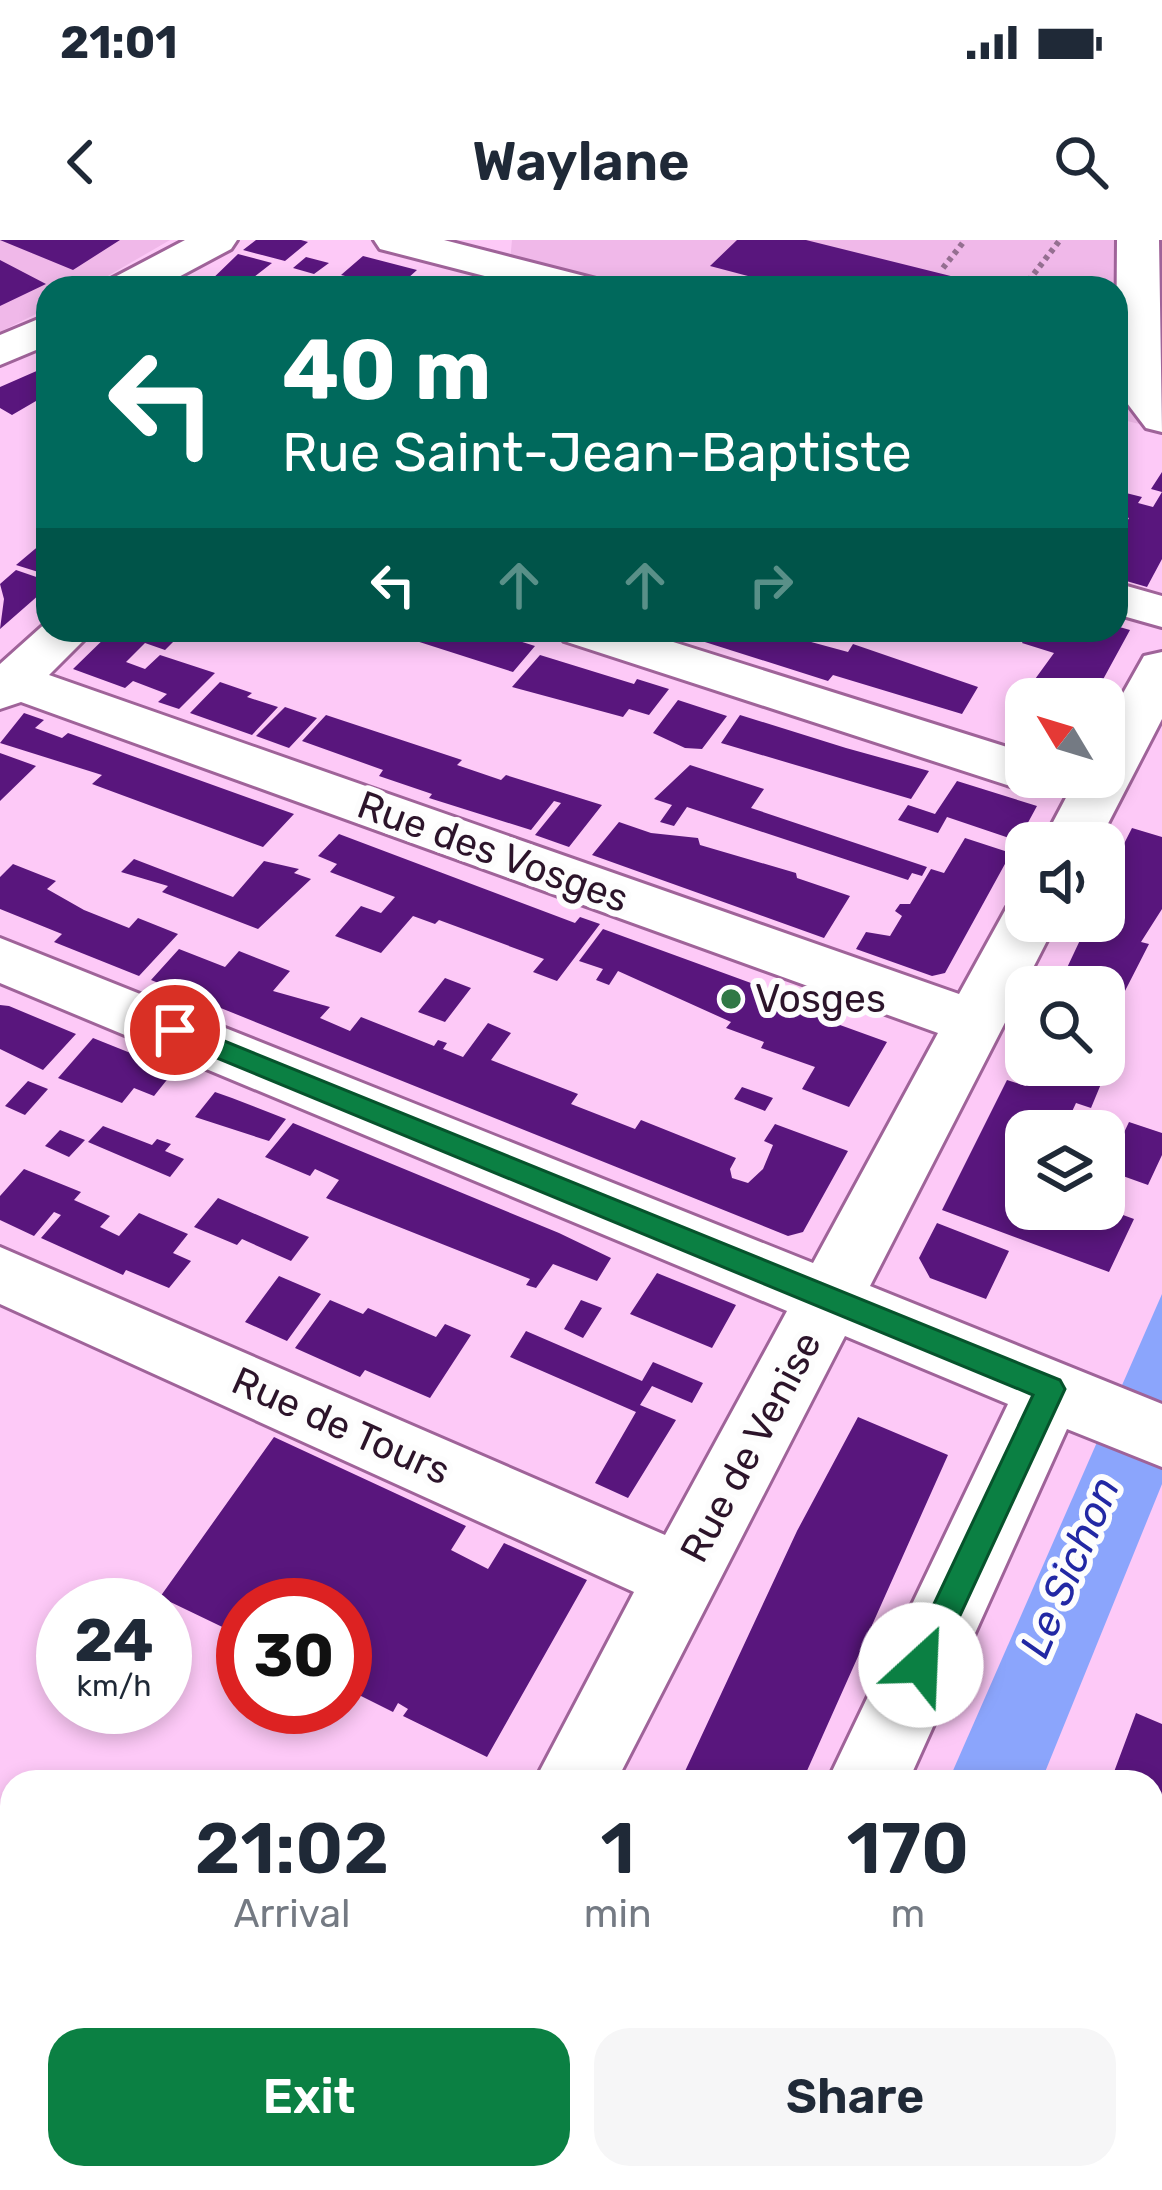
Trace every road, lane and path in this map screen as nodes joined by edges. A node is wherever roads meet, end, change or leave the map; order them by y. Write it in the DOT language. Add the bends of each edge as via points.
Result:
graph roads {
  1 [pos="216,240"];
  2 [pos="395,240"];
  3 [pos="965,240"];
  4 [pos="1060,240"];
  5 [pos="1138,240"];
  6 [pos="188,250"];
  7 [pos="470,263"];
  8 [pos="943,268"];
  9 [pos="145,276"];
  10 [pos="528,276"];
  11 [pos="1032,276"];
  12 [pos="36,334"];
  13 [pos="1150,337"];
  14 [pos="0,352"];
  15 [pos="1143,415"];
  16 [pos="1128,602"];
  17 [pos="1162,612"];
  18 [pos="55,642"];
  19 [pos="620,642"];
  20 [pos="1162,668"];
  21 [pos="6,686"];
  22 [pos="1125,738"];
  23 [pos="1005,765"];
  24 [pos="1017,942"];
  25 [pos="0,959"];
  26 [pos="974,1023"];
  27 [pos="0,1274"];
  28 [pos="830,1298"];
  29 [pos="1050,1389"];
  30 [pos="1162,1436"];
  31 [pos="682,1578"];
  32 [pos="580,1770"];
  33 [pos="873,1770"];
  1 -- 6 [label="street"];
  2 -- 7 [label="street"];
  3 -- 8 [label="path"];
  4 -- 11 [label="path"];
  5 -- 13 [label="street"];
  6 -- 9 [label="street"];
  7 -- 10 [label="street"];
  12 -- 14 [label="street"];
  13 -- 15 [label="street"];
  16 -- 17 [label="street"];
  18 -- 21 [label="street"];
  19 -- 23 [label="street"];
  20 -- 22 [label="street"];
  21 -- 26 [label="street, Rue des Vosges"];
  24 -- 26 [label="street, Rue de Venise"];
  25 -- 28 [label="street"];
  26 -- 28 [label="street, Rue de Venise"];
  27 -- 31 [label="street, Rue de Tours"];
  28 -- 29 [label="street"];
  28 -- 31 [label="street, Rue de Venise"];
  29 -- 30 [label="street"];
  29 -- 33 [label="street"];
  31 -- 32 [label="street, Rue de Venise"];
}
